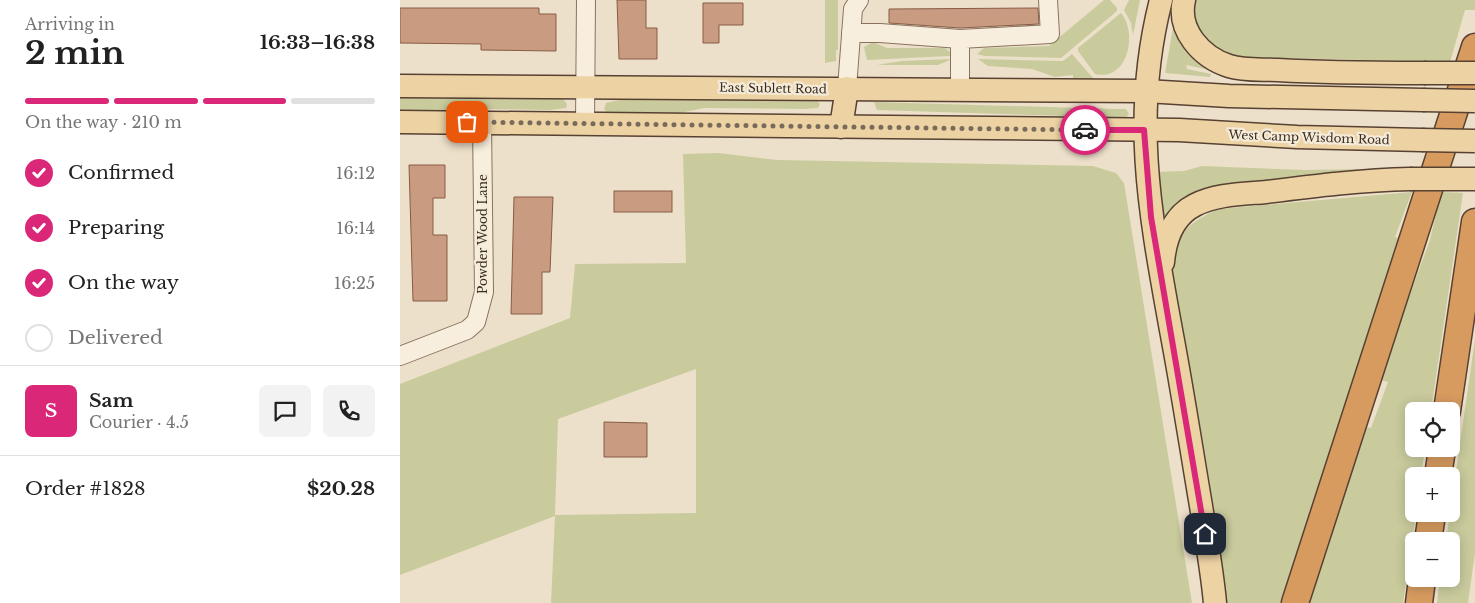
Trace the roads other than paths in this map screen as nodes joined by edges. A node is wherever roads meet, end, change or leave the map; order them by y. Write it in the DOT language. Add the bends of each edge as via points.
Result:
graph roads {
  1 [pos="586,0"];
  2 [pos="859,0"];
  3 [pos="1048,0"];
  4 [pos="1161,0"];
  5 [pos="1184,0"];
  6 [pos="850,33"];
  7 [pos="960,39"];
  8 [pos="1475,47"];
  9 [pos="1475,73"];
  10 [pos="400,86"];
  11 [pos="585,86"];
  12 [pos="847,88"];
  13 [pos="960,90"];
  14 [pos="1146,91"];
  15 [pos="1475,102"];
  16 [pos="400,122"];
  17 [pos="482,122"];
  18 [pos="585,124"];
  19 [pos="841,127"];
  20 [pos="1144,130"];
  21 [pos="1475,141"];
  22 [pos="1475,180"];
  23 [pos="1475,222"];
  24 [pos="1161,277"];
  25 [pos="400,356"];
  26 [pos="1448,402"];
  27 [pos="1421,587"];
  28 [pos="1215,603"];
  29 [pos="1295,603"];
  30 [pos="1419,603"];
  1 -- 11 [label="street"];
  2 -- 6 [label="street" via="853,8"];
  3 -- 7 [label="street" via="1050,34"];
  4 -- 14 [label="main road"];
  5 -- 9 [label="main road, bridge" via="1181,12 1187,32 1201,49 1230,66 1324,73"];
  6 -- 7 [label="street"];
  6 -- 12 [label="street"];
  7 -- 13 [label="street"];
  8 -- 29 [label="highway"];
  10 -- 11 [label="main road, East Sublett Road"];
  11 -- 12 [label="main road, East Sublett Road"];
  11 -- 18 [label="street"];
  12 -- 13 [label="main road, East Sublett Road"];
  12 -- 19 [label="main road"];
  13 -- 14 [label="main road, East Sublett Road"];
  14 -- 15 [label="main road, bridge"];
  14 -- 20 [label="main road"];
  16 -- 17 [label="main road"];
  17 -- 18 [label="main road"];
  17 -- 25 [label="street, Powder Wood Lane" via="484,292 476,322 467,330"];
  18 -- 19 [label="main road"];
  19 -- 20 [label="main road"];
  20 -- 21 [label="main road, West Camp Wisdom Road, bridge" via="1297,138"];
  20 -- 24 [label="main road" via="1151,217"];
  22 -- 24 [label="main road, bridge" via="1362,180 1219,197 1194,205 1177,219 1165,243"];
  23 -- 26 [label="highway"];
  24 -- 28 [label="main road"];
  27 -- 30 [label="highway"];
}
